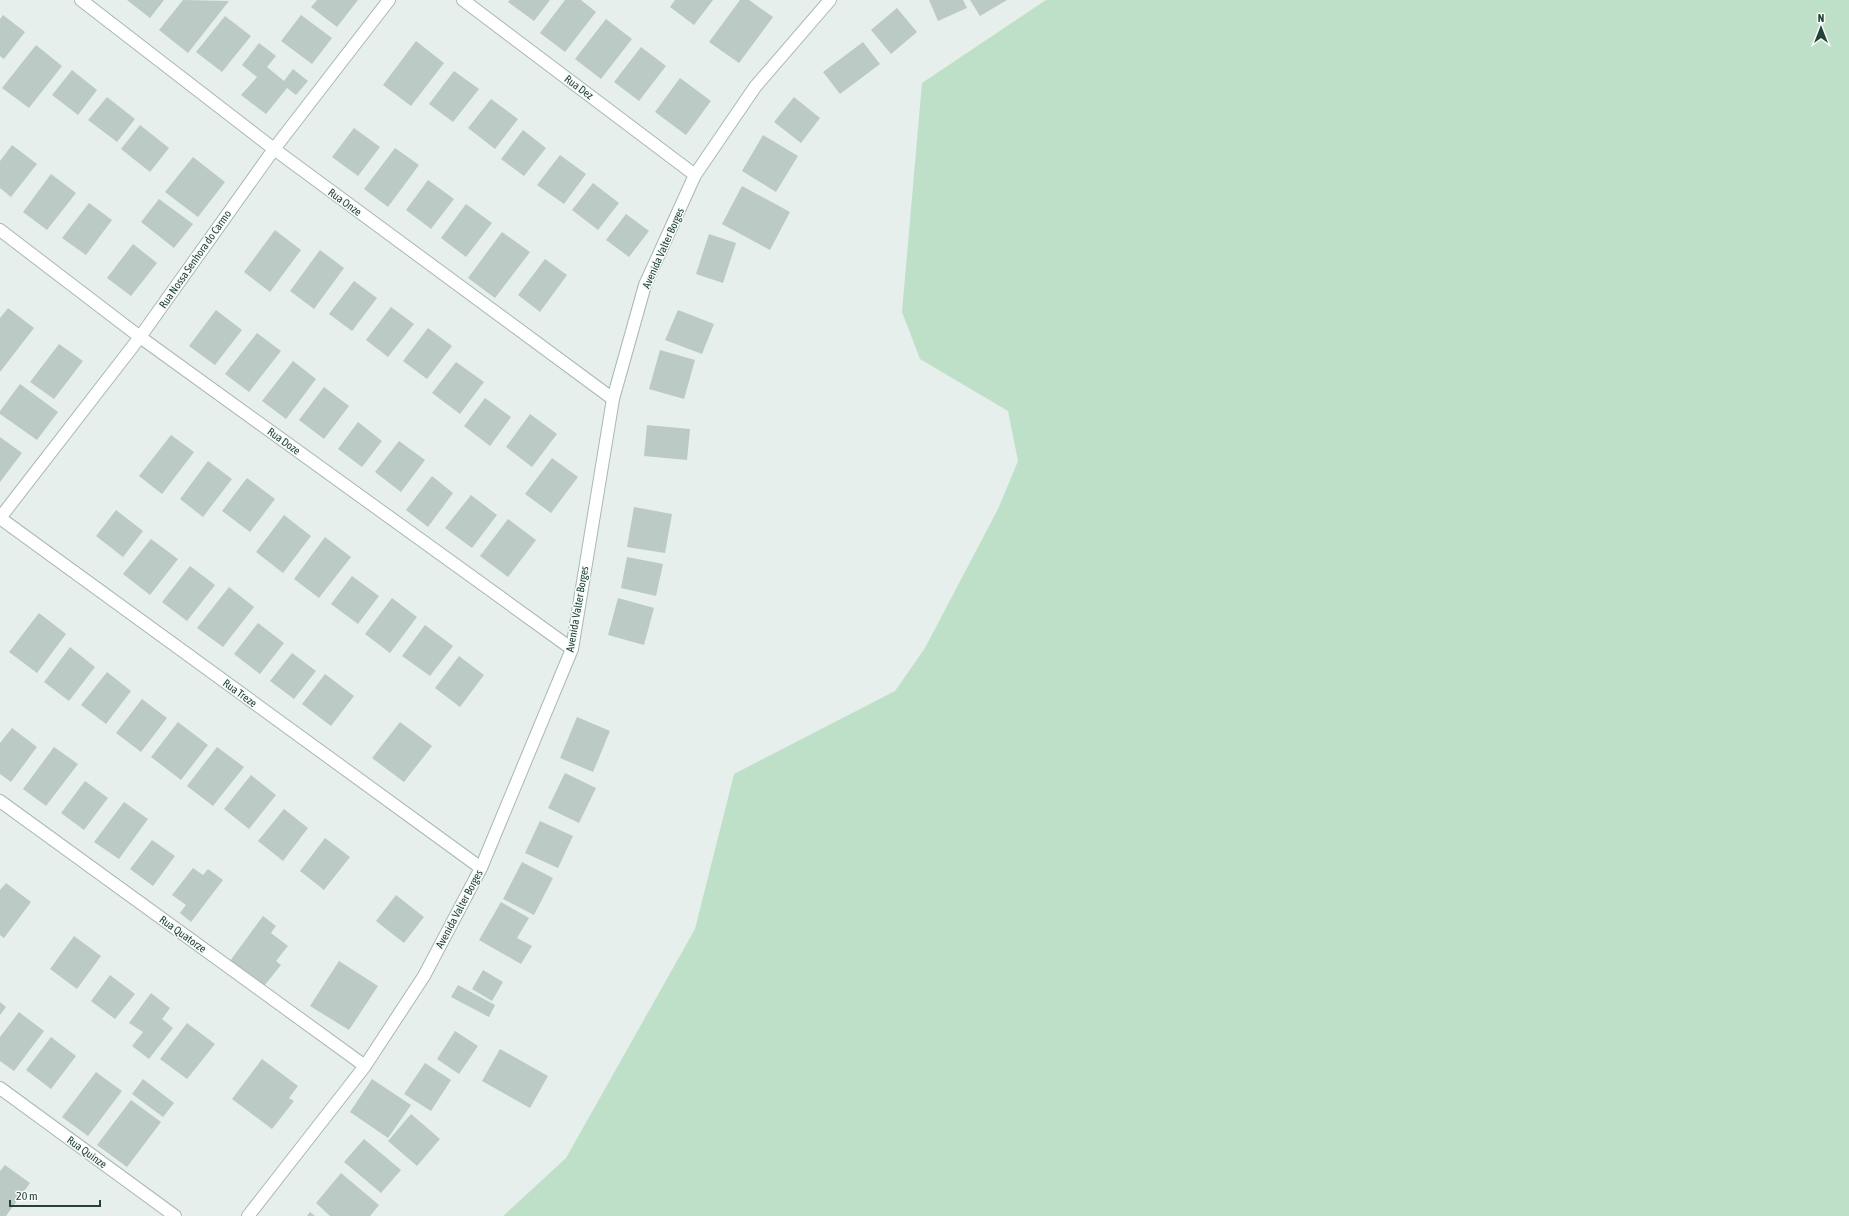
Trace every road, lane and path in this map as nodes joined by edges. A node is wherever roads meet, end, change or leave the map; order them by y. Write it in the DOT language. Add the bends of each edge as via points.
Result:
graph roads {
  1 [pos="81,0"];
  2 [pos="389,0"];
  3 [pos="463,0"];
  4 [pos="830,0"];
  5 [pos="274,149"];
  6 [pos="695,175"];
  7 [pos="0,230"];
  8 [pos="140,337"];
  9 [pos="613,399"];
  10 [pos="0,518"];
  11 [pos="572,649"];
  12 [pos="0,801"];
  13 [pos="481,868"];
  14 [pos="365,1066"];
  15 [pos="0,1088"];
  16 [pos="175,1216"];
  17 [pos="248,1216"];
  1 -- 5 [label="street, Rua Onze"];
  2 -- 5 [label="street, Rua Nossa Senhora do Carmo"];
  3 -- 6 [label="street, Rua Dez"];
  4 -- 6 [label="street, Avenida Valter Borges" via="755,87"];
  5 -- 8 [label="street, Rua Nossa Senhora do Carmo"];
  5 -- 9 [label="street, Rua Onze"];
  6 -- 9 [label="street, Avenida Valter Borges" via="645,285"];
  7 -- 8 [label="street, Rua Doze"];
  8 -- 10 [label="street, Rua Nossa Senhora do Carmo"];
  8 -- 11 [label="street, Rua Doze"];
  9 -- 11 [label="street, Avenida Valter Borges"];
  10 -- 13 [label="street, Rua Treze"];
  11 -- 13 [label="street, Avenida Valter Borges"];
  12 -- 14 [label="street, Rua Quatorze"];
  13 -- 14 [label="street, Avenida Valter Borges" via="424,976"];
  14 -- 17 [label="street, Avenida Valter Borges"];
  15 -- 16 [label="street, Rua Quinze"];
}
